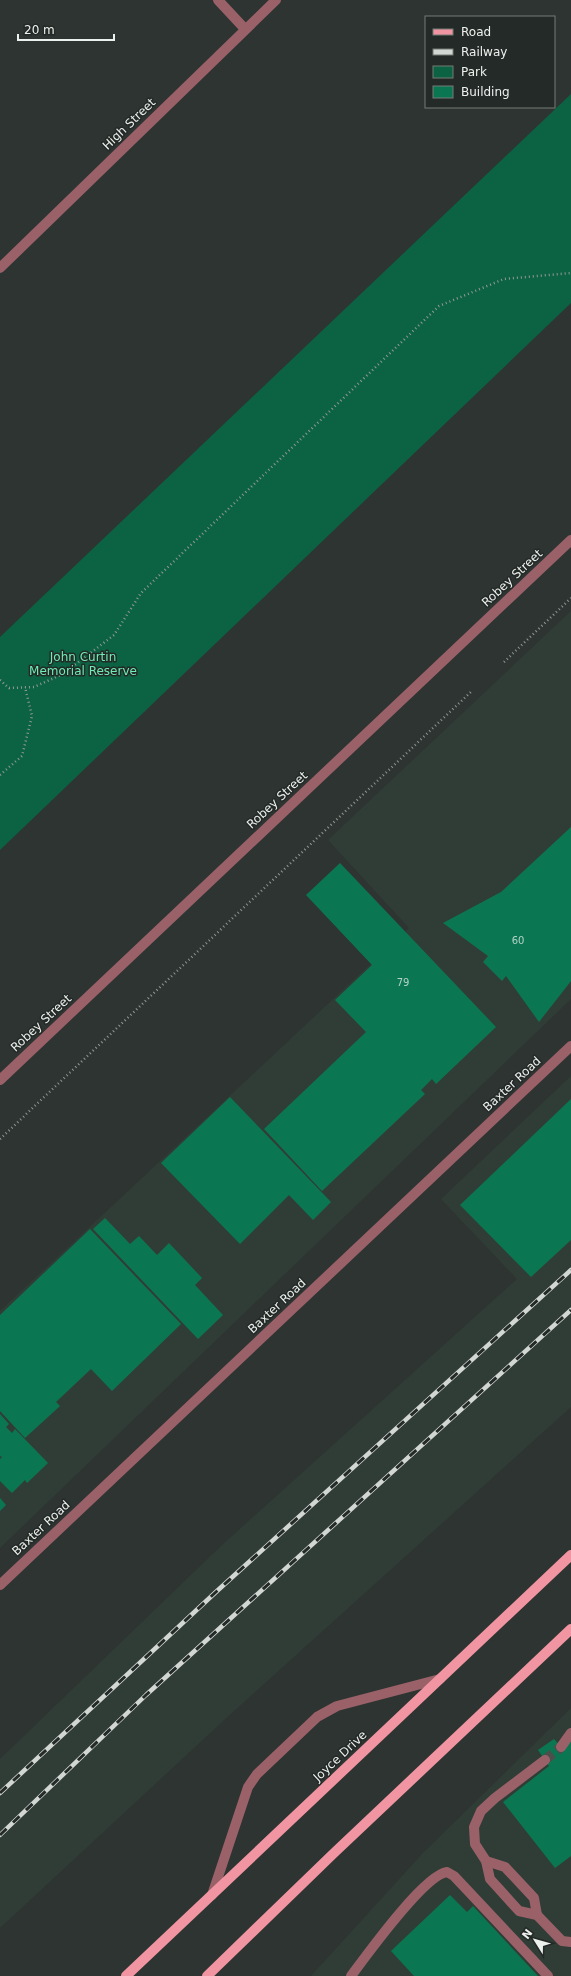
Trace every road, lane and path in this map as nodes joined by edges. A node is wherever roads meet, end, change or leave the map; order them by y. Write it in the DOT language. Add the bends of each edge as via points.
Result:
graph roads {
  1 [pos="218,0"];
  2 [pos="276,0"];
  3 [pos="245,29"];
  4 [pos="0,268"];
  5 [pos="571,273"];
  6 [pos="571,540"];
  7 [pos="571,598"];
  8 [pos="504,662"];
  9 [pos="0,680"];
  10 [pos="25,687"];
  11 [pos="472,691"];
  12 [pos="0,775"];
  13 [pos="571,1046"];
  14 [pos="0,1080"];
  15 [pos="0,1139"];
  16 [pos="571,1555"];
  17 [pos="0,1585"];
  18 [pos="571,1629"];
  19 [pos="440,1679"];
  20 [pos="571,1733"];
  21 [pos="561,1747"];
  22 [pos="545,1760"];
  23 [pos="486,1861"];
  24 [pos="212,1895"];
  25 [pos="537,1915"];
  26 [pos="571,1942"];
  27 [pos="126,1976"];
  28 [pos="207,1976"];
  29 [pos="350,1976"];
  30 [pos="548,1976"];
  1 -- 3 [label="street"];
  2 -- 3 [label="street, High Street"];
  3 -- 4 [label="street, High Street"];
  5 -- 10 [label="path" via="504,279 439,306 141,593 114,634 63,674 34,687"];
  6 -- 14 [label="street, Robey Street"];
  7 -- 8 [label="path"];
  9 -- 10 [label="path" via="9,688"];
  10 -- 12 [label="path" via="32,716 22,756"];
  11 -- 15 [label="path"];
  13 -- 17 [label="street, Baxter Road"];
  16 -- 19 [label="main road, Joyce Drive"];
  18 -- 28 [label="main road"];
  19 -- 24 [label="main road, Joyce Drive"];
  19 -- 24 [label="street" via="337,1706 317,1717 295,1737 257,1774 248,1787"];
  20 -- 21 [label="street"];
  22 -- 23 [label="street" via="481,1811 474,1827 475,1844"];
  23 -- 25 [label="street" via="490,1879 519,1910"];
  23 -- 25 [label="street" via="505,1867 534,1898"];
  24 -- 27 [label="main road, Joyce Drive"];
  25 -- 26 [label="street" via="562,1941"];
  29 -- 30 [label="street" via="403,1908 438,1875 446,1872 454,1876"];
}
